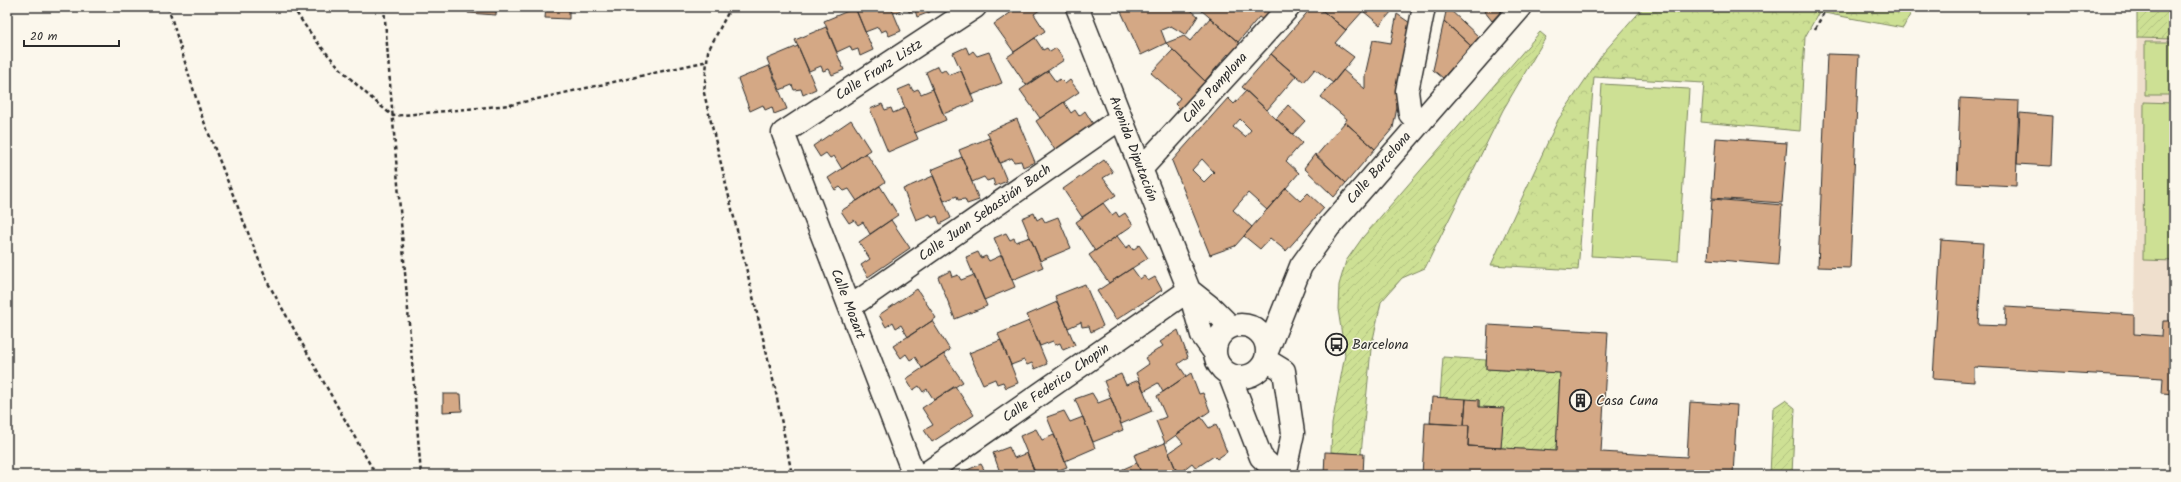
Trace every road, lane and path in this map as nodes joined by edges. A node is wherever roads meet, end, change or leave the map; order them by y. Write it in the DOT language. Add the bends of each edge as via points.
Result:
graph roads {
  1 [pos="168,7"];
  2 [pos="293,7"];
  3 [pos="384,7"];
  4 [pos="731,7"];
  5 [pos="975,7"];
  6 [pos="1289,7"];
  7 [pos="1424,7"];
  8 [pos="1521,7"];
  9 [pos="1827,7"];
  10 [pos="1085,12"];
  11 [pos="1815,29"];
  12 [pos="708,61"];
  13 [pos="393,116"];
  14 [pos="1121,118"];
  15 [pos="1419,123"];
  16 [pos="783,133"];
  17 [pos="1141,169"];
  18 [pos="1189,290"];
  19 [pos="850,307"];
  20 [pos="1231,327"];
  21 [pos="1215,353"];
  22 [pos="1267,354"];
  23 [pos="1229,374"];
  24 [pos="376,475"];
  25 [pos="421,475"];
  26 [pos="792,475"];
  27 [pos="914,475"];
  28 [pos="924,475"];
  29 [pos="1280,475"];
  30 [pos="1284,475"];
  1 -- 24 [label="path" via="201,114 268,284"];
  2 -- 13 [label="path" via="306,29 355,85"];
  3 -- 13 [label="path"];
  4 -- 12 [label="path" via="708,51"];
  5 -- 16 [label="street, Calle Franz Listz"];
  6 -- 17 [label="street, Calle Pamplona"];
  7 -- 15 [label="street" via="1407,91 1410,114"];
  8 -- 15 [label="street, Calle Barcelona"];
  9 -- 11 [label="path"];
  10 -- 14 [label="street, Avenida Diputación"];
  12 -- 13 [label="path" via="510,105"];
  12 -- 26 [label="path" via="704,93 775,388"];
  13 -- 25 [label="path"];
  14 -- 17 [label="street, Avenida Diputación"];
  14 -- 19 [label="street, Calle Juan Sebastián Bach"];
  15 -- 22 [label="street, Calle Barcelona" via="1329,227 1301,266"];
  16 -- 19 [label="street, Calle Mozart"];
  17 -- 18 [label="street, Avenida Diputación"];
  18 -- 20 [label="street, Avenida Diputación"];
  18 -- 21 [label="street, Avenida Diputación" via="1202,335"];
  18 -- 28 [label="street, Calle Federico Chopin"];
  19 -- 27 [label="street, Calle Mozart"];
  20 -- 21 [label="street" via="1221,333"];
  20 -- 22 [label="street" via="1243,325 1256,329 1262,334"];
  21 -- 23 [label="street" via="1219,364"];
  22 -- 23 [label="street" via="1259,370 1253,374 1237,377"];
  22 -- 30 [label="street" via="1284,371 1293,433"];
  23 -- 29 [label="street" via="1261,457"];
}
